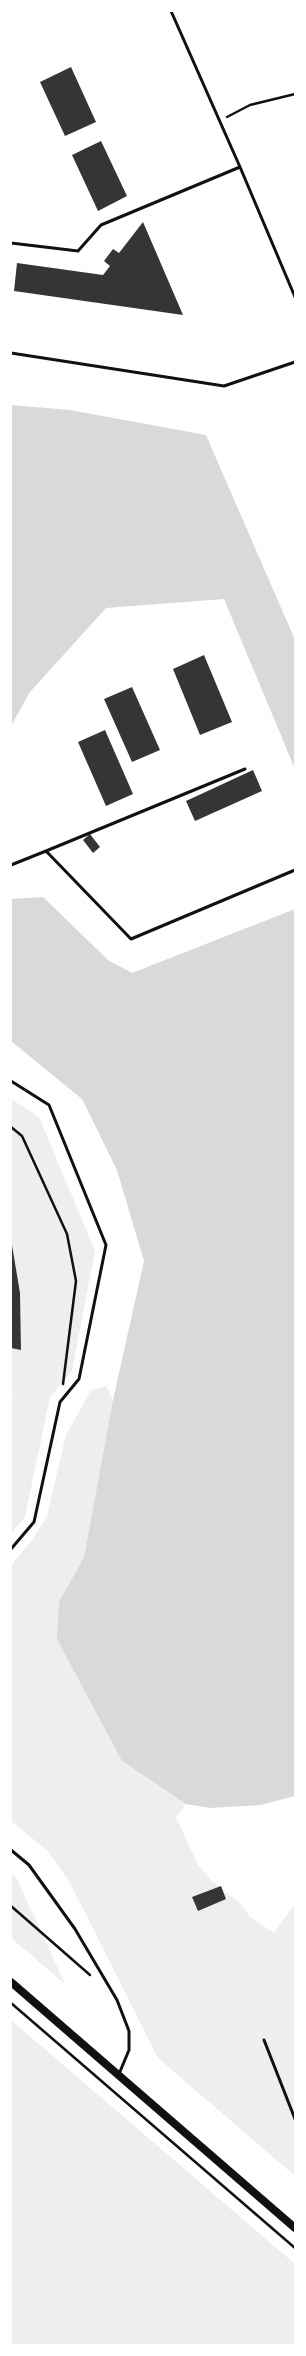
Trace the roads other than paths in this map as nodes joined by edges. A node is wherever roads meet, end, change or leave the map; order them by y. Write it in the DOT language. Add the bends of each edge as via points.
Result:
graph roads {
  1 [pos="171,11"];
  2 [pos="240,167"];
  3 [pos="11,243"];
  4 [pos="295,297"];
  5 [pos="11,354"];
  6 [pos="295,362"];
  7 [pos="245,769"];
  8 [pos="46,851"];
  9 [pos="11,865"];
  10 [pos="295,870"];
  11 [pos="11,1081"];
  12 [pos="11,1549"];
  13 [pos="11,1850"];
  14 [pos="11,1982"];
  15 [pos="264,2040"];
  16 [pos="118,2076"];
  17 [pos="295,2119"];
  18 [pos="295,2228"];
  1 -- 2 [label="lane"];
  2 -- 3 [label="lane" via="101,225 78,251"];
  2 -- 4 [label="lane"];
  5 -- 6 [label="lane" via="224,386"];
  7 -- 8 [label="lane"];
  8 -- 9 [label="lane"];
  8 -- 10 [label="lane" via="131,939"];
  11 -- 12 [label="lane" via="49,1105 106,1245 79,1379 60,1402 34,1522"];
  13 -- 16 [label="lane" via="29,1865 75,1929 117,2000 129,2031 129,2050"];
  14 -- 16 [label="main road"];
  15 -- 17 [label="lane"];
  16 -- 18 [label="main road"];
}
